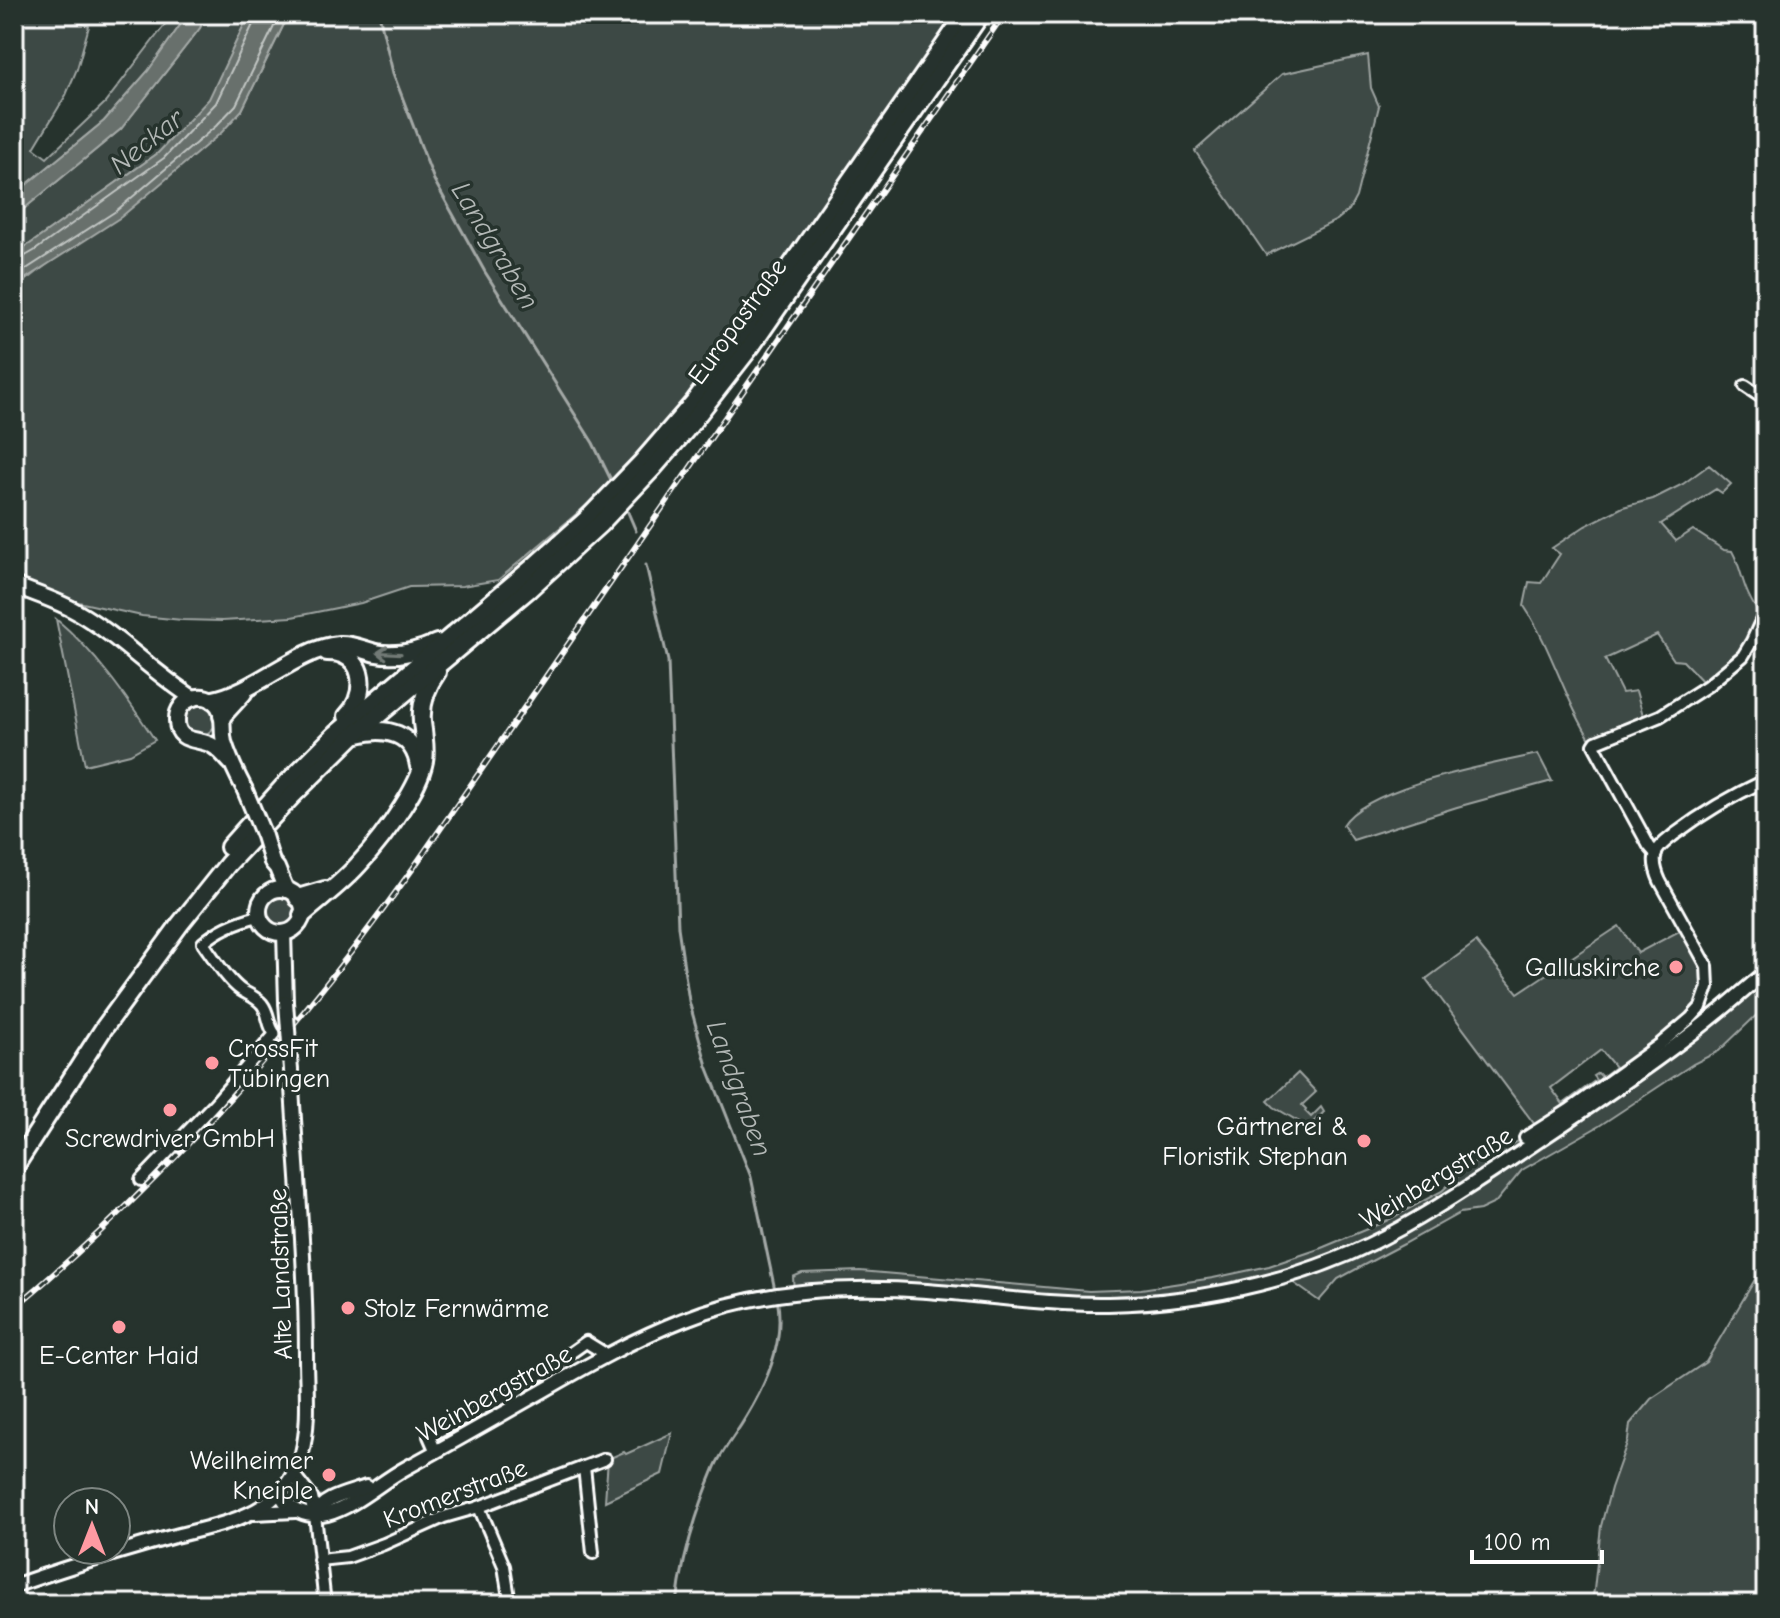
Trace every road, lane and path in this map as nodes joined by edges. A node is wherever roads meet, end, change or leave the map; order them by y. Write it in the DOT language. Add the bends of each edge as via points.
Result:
graph roads {
  1 [pos="966,14"];
  2 [pos="981,14"];
  3 [pos="1745,386"];
  4 [pos="1766,400"];
  5 [pos="617,497"];
  6 [pos="14,585"];
  7 [pos="1766,621"];
  8 [pos="456,634"];
  9 [pos="320,650"];
  10 [pos="453,652"];
  11 [pos="166,680"];
  12 [pos="249,686"];
  13 [pos="193,698"];
  14 [pos="213,700"];
  15 [pos="180,708"];
  16 [pos="222,722"];
  17 [pos="344,735"];
  18 [pos="205,742"];
  19 [pos="231,763"];
  20 [pos="420,775"];
  21 [pos="1766,780"];
  22 [pos="1656,854"];
  23 [pos="337,885"];
  24 [pos="285,893"];
  25 [pos="302,915"];
  26 [pos="259,916"];
  27 [pos="284,933"];
  28 [pos="1766,972"];
  29 [pos="1525,1138"];
  30 [pos="14,1168"];
  31 [pos="141,1180"];
  32 [pos="607,1355"];
  33 [pos="436,1452"];
  34 [pos="605,1459"];
  35 [pos="584,1467"];
  36 [pos="293,1475"];
  37 [pos="390,1477"];
  38 [pos="280,1492"];
  39 [pos="311,1498"];
  40 [pos="326,1502"];
  41 [pos="479,1507"];
  42 [pos="298,1511"];
  43 [pos="251,1512"];
  44 [pos="315,1515"];
  45 [pos="593,1553"];
  46 [pos="319,1560"];
  47 [pos="14,1586"];
  48 [pos="325,1604"];
  49 [pos="510,1604"];
  1 -- 5 [label="main road, Europastraße" via="725,360"];
  2 -- 5 [label="main road, Europastraße" via="738,363 685,431"];
  3 -- 4 [label="street"];
  5 -- 8 [label="main road, Europastraße"];
  5 -- 10 [label="main road, Europastraße" via="554,567"];
  6 -- 11 [label="main road" via="77,612"];
  7 -- 22 [label="street" via="1762,619 1743,656 1707,686 1660,716 1594,745"];
  8 -- 9 [label="main road, one-way" via="393,655 340,645"];
  8 -- 17 [label="main road, Europastraße" via="387,689"];
  9 -- 12 [label="main road"];
  9 -- 17 [label="main road" via="343,654 361,681 360,697 339,725"];
  10 -- 17 [label="main road"];
  10 -- 20 [label="main road" via="427,686 422,703 425,760"];
  11 -- 13 [label="main road"];
  11 -- 15 [label="main road"];
  12 -- 14 [label="main road"];
  12 -- 16 [label="main road"];
  13 -- 14 [label="main road"];
  13 -- 15 [label="main road"];
  14 -- 16 [label="main road"];
  15 -- 18 [label="main road" via="177,722 182,734"];
  16 -- 18 [label="main road" via="215,737"];
  16 -- 19 [label="main road"];
  17 -- 20 [label="main road" via="386,731 409,741"];
  17 -- 30 [label="main road" via="180,924 104,1028"];
  18 -- 19 [label="main road"];
  19 -- 24 [label="main road, bridge"];
  20 -- 23 [label="main road" via="391,825"];
  21 -- 22 [label="street" via="1701,815"];
  22 -- 29 [label="street" via="1660,881 1707,966 1707,995 1675,1033"];
  23 -- 24 [label="main road" via="317,894"];
  23 -- 25 [label="main road"];
  24 -- 25 [label="main road" via="302,906"];
  24 -- 26 [label="main road" via="262,900"];
  25 -- 27 [label="main road" via="296,927"];
  26 -- 27 [label="main road" via="268,929"];
  26 -- 31 [label="street" via="231,924 203,943 240,989 261,1002 275,1034"];
  27 -- 36 [label="street, Alte Landstraße, bridge" via="307,1393 305,1437"];
  28 -- 32 [label="street, Weinbergstraße" via="1685,1039 1480,1181 1399,1230 1320,1265 1209,1294 1122,1303 1060,1304 880,1289 792,1292 684,1320"];
  32 -- 33 [label="street, Weinbergstraße"];
  32 -- 33 [label="street" via="586,1342 518,1390 429,1436"];
  33 -- 37 [label="street, Weinbergstraße"];
  34 -- 35 [label="street, Kromerstraße"];
  35 -- 41 [label="street, Kromerstraße"];
  35 -- 45 [label="street"];
  36 -- 38 [label="street, Alte Landstraße"];
  36 -- 39 [label="street"];
  37 -- 40 [label="street"];
  37 -- 44 [label="street" via="328,1514"];
  38 -- 42 [label="street"];
  38 -- 43 [label="street, Alte Landstraße"];
  39 -- 40 [label="street"];
  39 -- 44 [label="street"];
  40 -- 44 [label="street"];
  41 -- 46 [label="street, Kromerstraße" via="348,1557"];
  41 -- 49 [label="street" via="504,1566"];
  42 -- 43 [label="street"];
  42 -- 44 [label="street"];
  43 -- 47 [label="street"];
  44 -- 46 [label="street"];
  46 -- 48 [label="street"];
}
